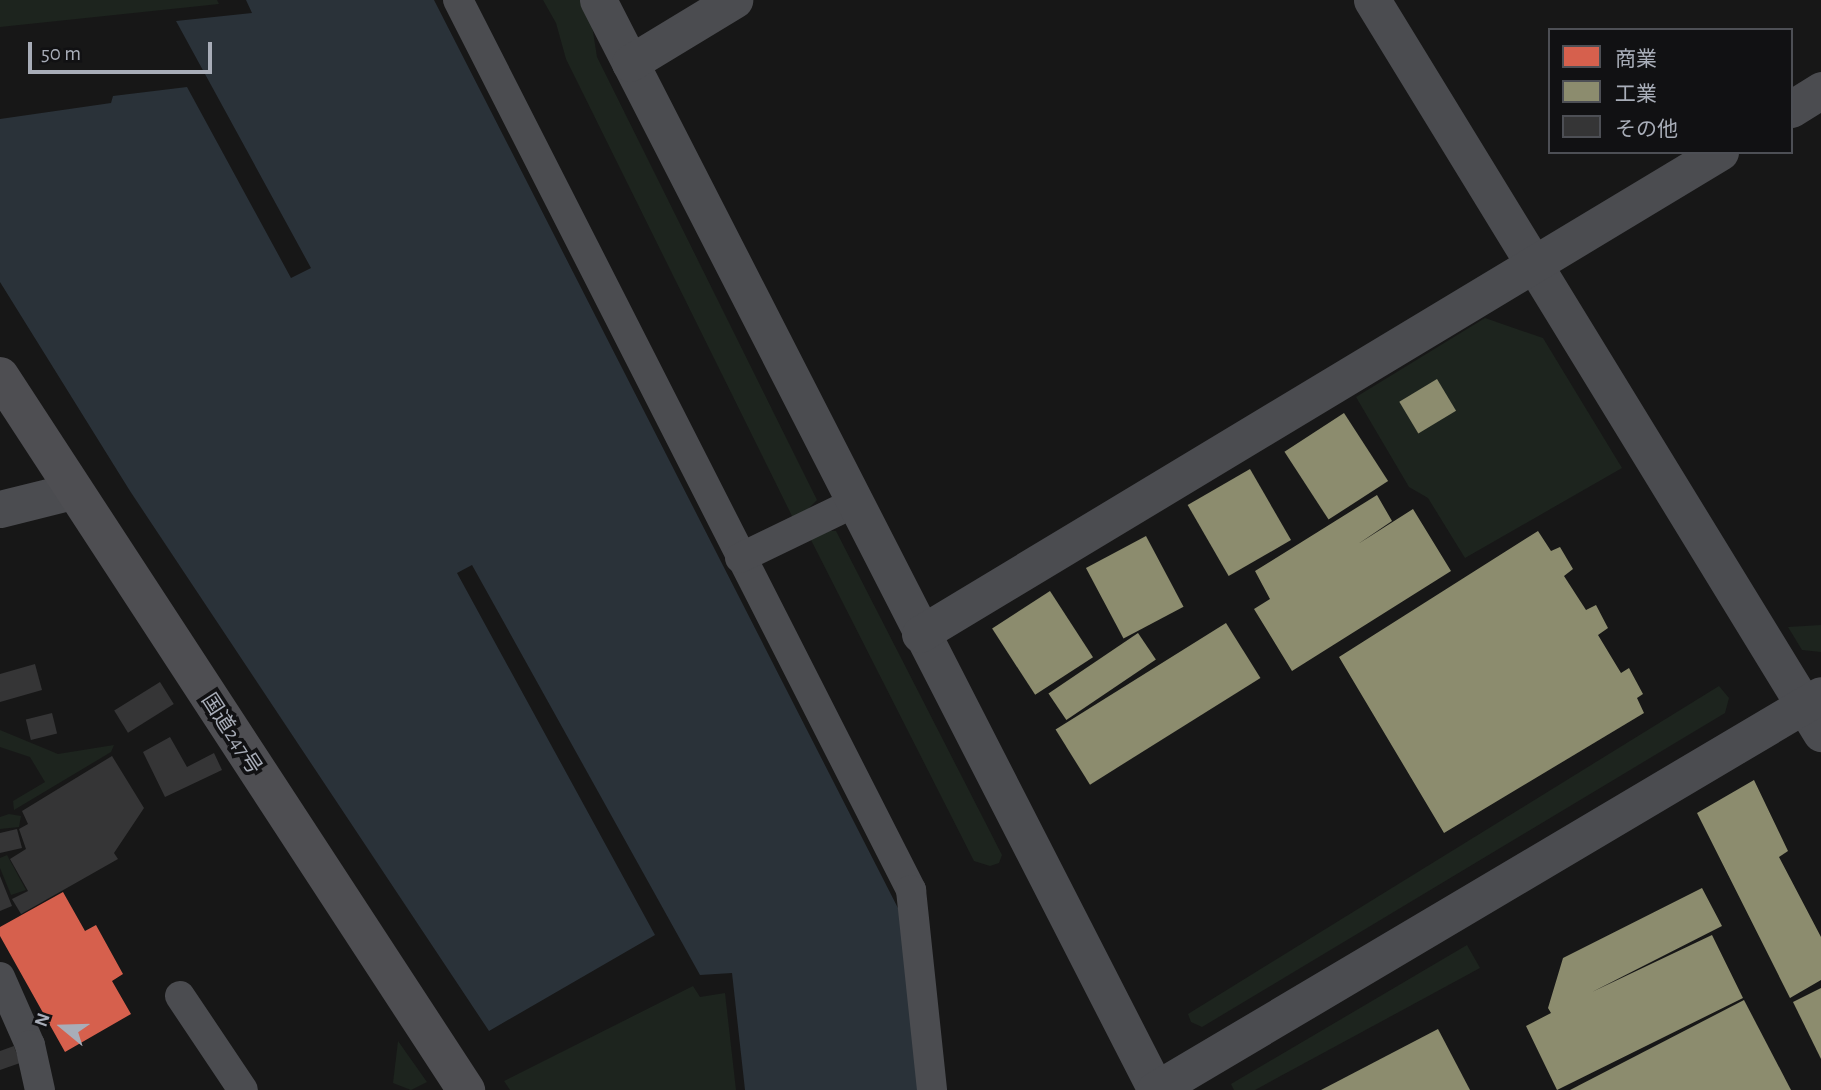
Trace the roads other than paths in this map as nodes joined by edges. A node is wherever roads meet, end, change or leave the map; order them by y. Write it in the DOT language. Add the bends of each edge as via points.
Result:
graph roads {
  1 [pos="458,0"];
  2 [pos="598,0"];
  3 [pos="734,0"];
  4 [pos="1371,0"];
  5 [pos="630,63"];
  6 [pos="1821,90"];
  7 [pos="1793,108"];
  8 [pos="1717,154"];
  9 [pos="1532,267"];
  10 [pos="0,376"];
  11 [pos="72,491"];
  12 [pos="854,503"];
  13 [pos="0,509"];
  14 [pos="740,558"];
  15 [pos="920,634"];
  16 [pos="1816,711"];
  17 [pos="0,977"];
  18 [pos="180,996"];
  19 [pos="11,1030"];
  20 [pos="40,1090"];
  21 [pos="243,1090"];
  22 [pos="465,1090"];
  23 [pos="932,1090"];
  24 [pos="1155,1090"];
  1 -- 14 [label="street"];
  2 -- 5 [label="street"];
  3 -- 5 [label="street"];
  4 -- 9 [label="street"];
  5 -- 12 [label="street"];
  6 -- 7 [label="street"];
  8 -- 9 [label="street"];
  9 -- 15 [label="street"];
  9 -- 16 [label="street"];
  10 -- 11 [label="highway, 国道247号"];
  11 -- 13 [label="street"];
  11 -- 22 [label="highway, 国道247号"];
  12 -- 14 [label="street"];
  12 -- 15 [label="street"];
  14 -- 23 [label="street" via="911,890"];
  15 -- 24 [label="street"];
  16 -- 24 [label="street"];
  17 -- 19 [label="street"];
  18 -- 21 [label="street"];
  19 -- 20 [label="street"];
}
